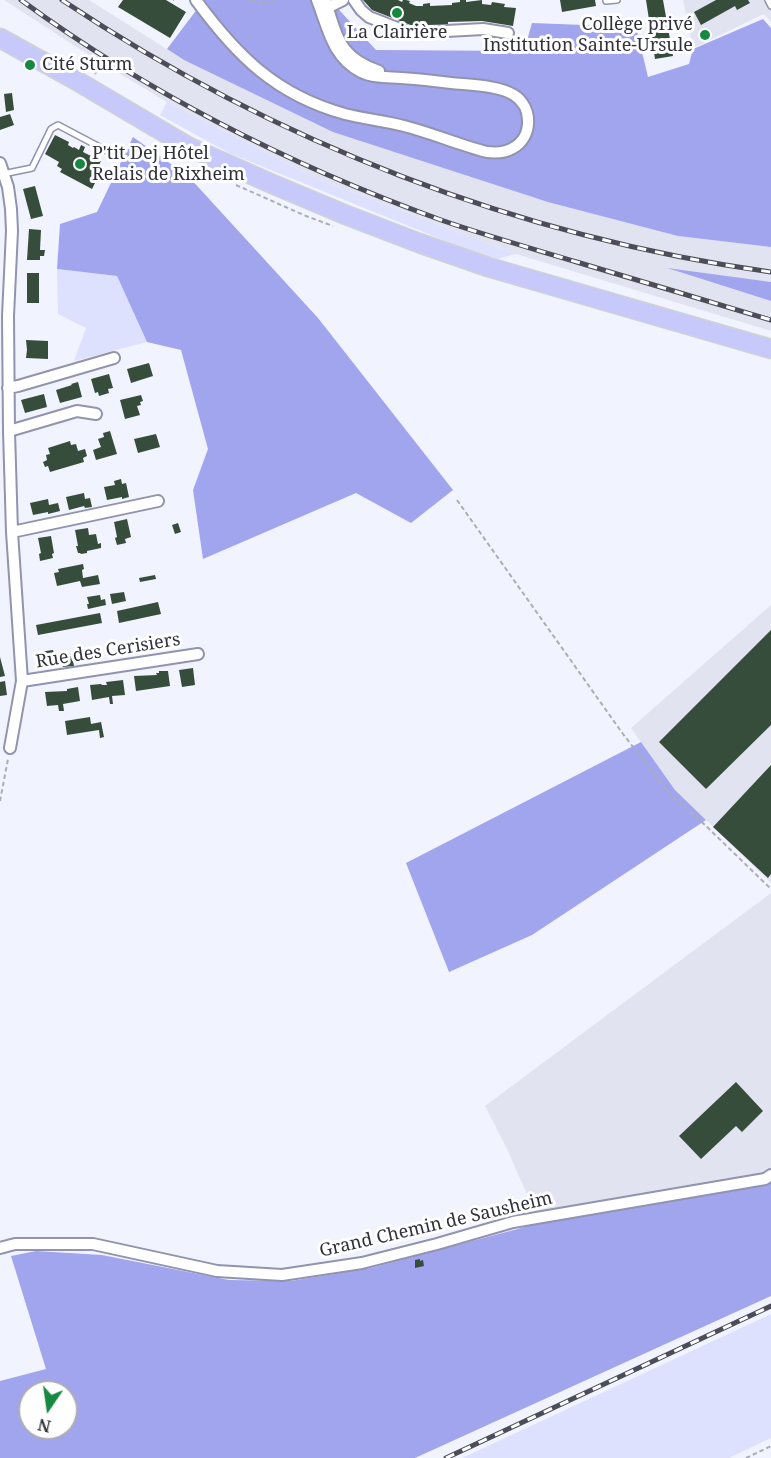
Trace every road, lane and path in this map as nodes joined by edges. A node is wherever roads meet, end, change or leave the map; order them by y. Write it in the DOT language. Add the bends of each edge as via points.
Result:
graph roads {
  1 [pos="196,0"];
  2 [pos="250,0"];
  3 [pos="273,0"];
  4 [pos="317,0"];
  5 [pos="343,0"];
  6 [pos="354,0"];
  7 [pos="617,0"];
  8 [pos="768,0"];
  9 [pos="606,1"];
  10 [pos="324,6"];
  11 [pos="771,6"];
  12 [pos="508,33"];
  13 [pos="0,38"];
  14 [pos="102,61"];
  15 [pos="97,71"];
  16 [pos="109,152"];
  17 [pos="2,169"];
  18 [pos="4,317"];
  19 [pos="771,349"];
  20 [pos="114,358"];
  21 [pos="8,388"];
  22 [pos="96,414"];
  23 [pos="9,430"];
  24 [pos="457,500"];
  25 [pos="158,501"];
  26 [pos="12,532"];
  27 [pos="198,654"];
  28 [pos="22,681"];
  29 [pos="10,748"];
  30 [pos="0,801"];
  31 [pos="771,889"];
  32 [pos="771,1175"];
  33 [pos="0,1248"];
  34 [pos="771,1446"];
  35 [pos="746,1458"];
  1 -- 10 [label="street" via="252,65 279,86 312,102 487,152 513,148 527,133 526,108 510,93 403,78 358,63 344,50"];
  2 -- 3 [label="path" via="262,4"];
  4 -- 10 [label="street"];
  5 -- 10 [label="street"];
  6 -- 12 [label="street" via="369,17 410,33 483,29"];
  7 -- 9 [label="lane"];
  8 -- 11 [label="lane"];
  13 -- 19 [label="main road" via="166,134 270,183 488,267"];
  14 -- 15 [label="path"];
  16 -- 17 [label="lane" via="58,125 51,129 32,168"];
  17 -- 18 [label="street" via="8,187 12,231"];
  18 -- 21 [label="street"];
  20 -- 21 [label="street"];
  21 -- 23 [label="street"];
  22 -- 23 [label="street" via="77,411"];
  23 -- 26 [label="street"];
  24 -- 31 [label="path" via="622,734 669,793"];
  25 -- 26 [label="street"];
  26 -- 28 [label="street"];
  27 -- 28 [label="street, Rue des Cerisiers"];
  28 -- 29 [label="street"];
  29 -- 30 [label="path"];
  32 -- 33 [label="street, Grand Chemin de Sausheim" via="513,1222 362,1263 282,1275 217,1271 93,1244 15,1244"];
  34 -- 35 [label="path"];
}
